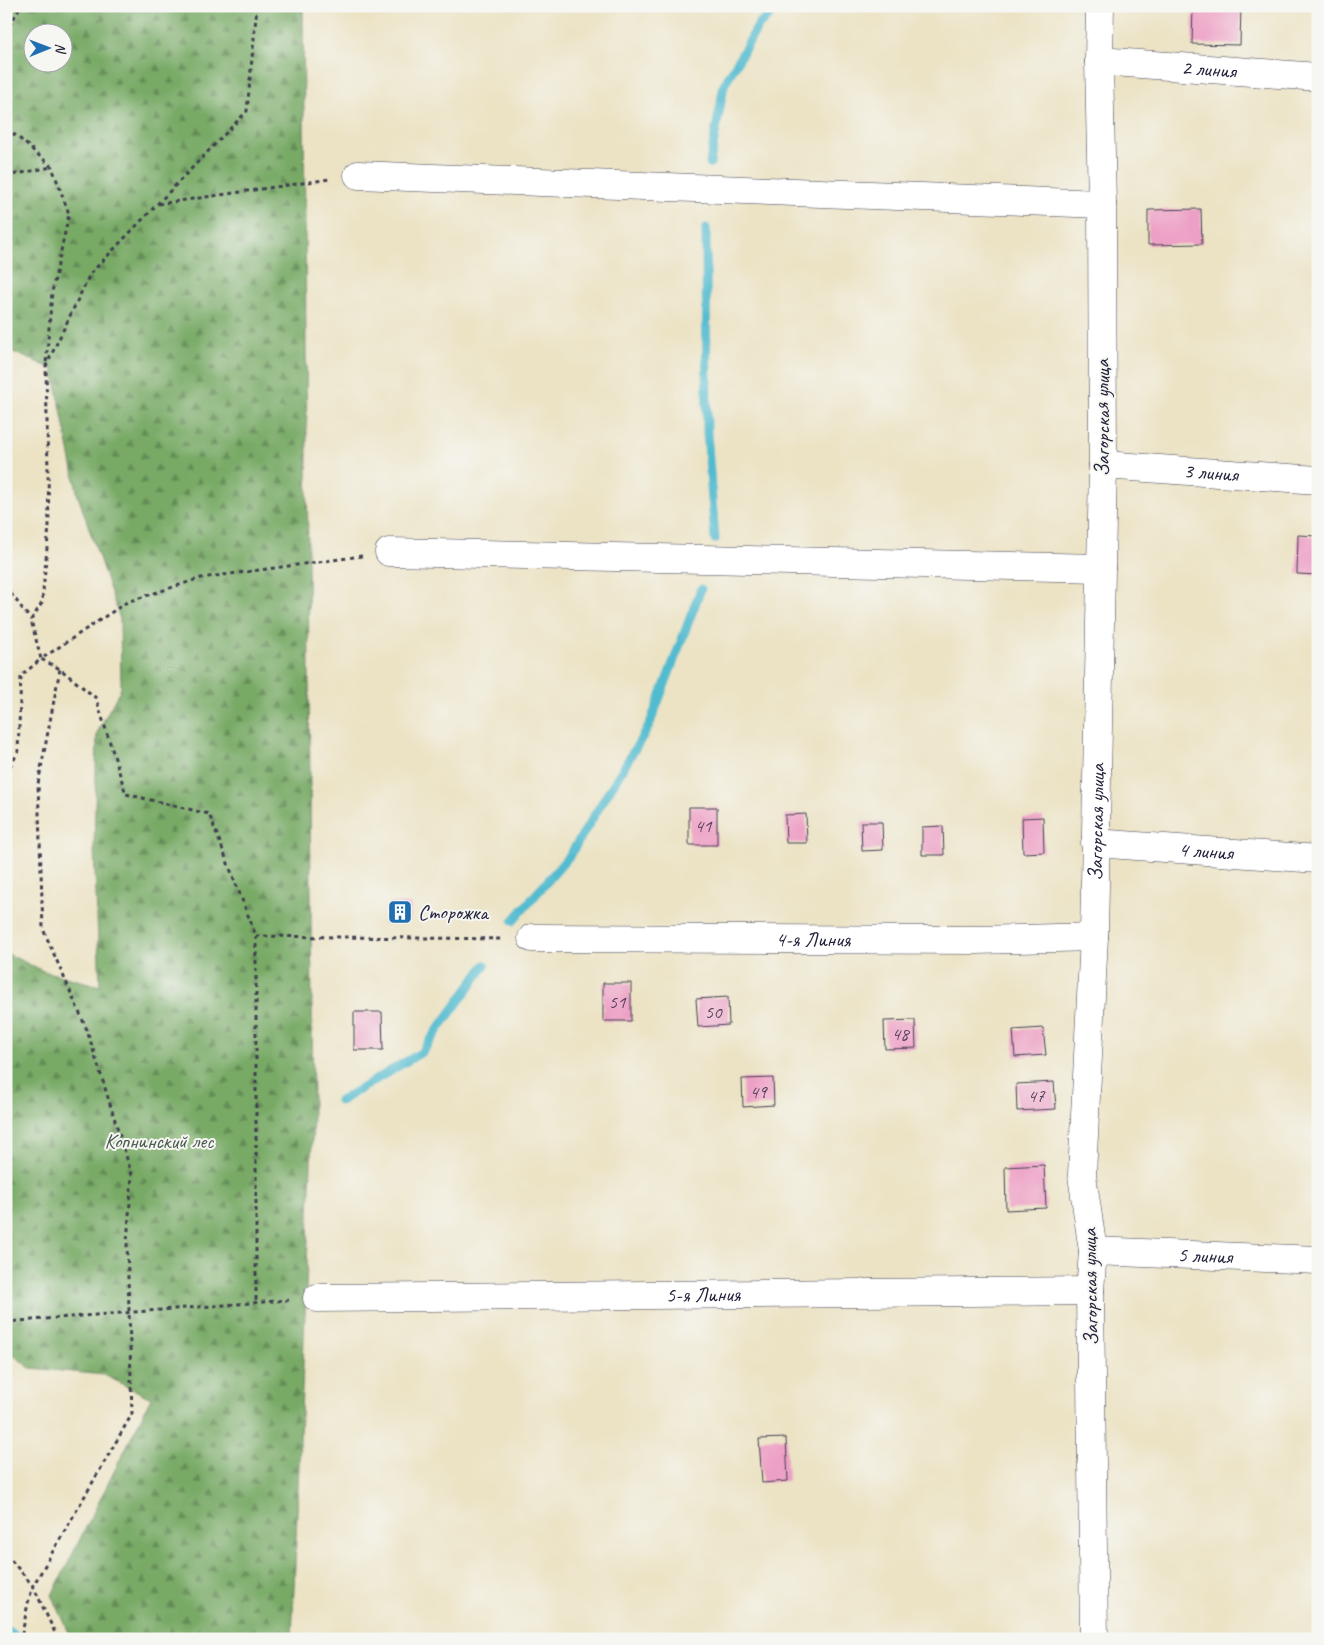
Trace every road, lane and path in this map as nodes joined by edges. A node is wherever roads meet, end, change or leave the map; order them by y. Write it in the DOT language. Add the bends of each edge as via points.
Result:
graph roads {
  1 [pos="22,6"];
  2 [pos="257,6"];
  3 [pos="1100,6"];
  4 [pos="6,33"];
  5 [pos="1098,62"];
  6 [pos="1318,77"];
  7 [pos="6,129"];
  8 [pos="52,167"];
  9 [pos="358,175"];
  10 [pos="6,176"];
  11 [pos="158,204"];
  12 [pos="1102,204"];
  13 [pos="46,366"];
  14 [pos="1103,465"];
  15 [pos="1318,480"];
  16 [pos="389,552"];
  17 [pos="1101,568"];
  18 [pos="6,587"];
  19 [pos="31,620"];
  20 [pos="41,659"];
  21 [pos="60,669"];
  22 [pos="6,774"];
  23 [pos="1095,843"];
  24 [pos="1318,859"];
  25 [pos="256,936"];
  26 [pos="532,938"];
  27 [pos="1094,938"];
  28 [pos="472,939"];
  29 [pos="1093,1251"];
  30 [pos="1318,1260"];
  31 [pos="1090,1290"];
  32 [pos="317,1298"];
  33 [pos="256,1303"];
  34 [pos="129,1312"];
  35 [pos="6,1322"];
  36 [pos="6,1554"];
  37 [pos="33,1586"];
  38 [pos="21,1639"];
  39 [pos="58,1639"];
  40 [pos="1095,1639"];
  1 -- 4 [label="path"];
  2 -- 11 [label="path" via="247,111"];
  3 -- 5 [label="street, Загорская улица"];
  5 -- 6 [label="street, 2 линия"];
  5 -- 12 [label="street, Загорская улица"];
  7 -- 8 [label="path"];
  8 -- 10 [label="path"];
  8 -- 13 [label="path" via="69,214 52,292"];
  9 -- 11 [label="path"];
  9 -- 12 [label="street"];
  11 -- 13 [label="path" via="90,274"];
  12 -- 14 [label="street, Загорская улица"];
  13 -- 19 [label="path" via="49,526 42,603"];
  14 -- 15 [label="street, 3 линия"];
  14 -- 17 [label="street, Загорская улица"];
  16 -- 17 [label="street"];
  16 -- 20 [label="path" via="201,578 127,602"];
  17 -- 23 [label="street, Загорская улица"];
  18 -- 19 [label="path"];
  19 -- 20 [label="path"];
  20 -- 21 [label="path"];
  20 -- 22 [label="path" via="21,676 18,752"];
  21 -- 25 [label="path" via="96,698 126,794 209,814"];
  21 -- 34 [label="path" via="38,784 43,929 87,1030 132,1175 127,1243"];
  23 -- 24 [label="street, 4 линия"];
  23 -- 27 [label="street, Загорская улица"];
  25 -- 28 [label="path"];
  25 -- 33 [label="path"];
  26 -- 27 [label="street, 4-я Линия"];
  27 -- 29 [label="street, Загорская улица" via="1082,1175"];
  29 -- 30 [label="street, 5 линия"];
  29 -- 31 [label="street, Загорская улица"];
  31 -- 32 [label="street, 5-я Линия"];
  31 -- 40 [label="street, Загорская улица"];
  32 -- 33 [label="path"];
  33 -- 34 [label="path"];
  34 -- 35 [label="path"];
  34 -- 37 [label="path" via="132,1414"];
  36 -- 37 [label="path"];
  37 -- 38 [label="path"];
  37 -- 39 [label="path"];
}
